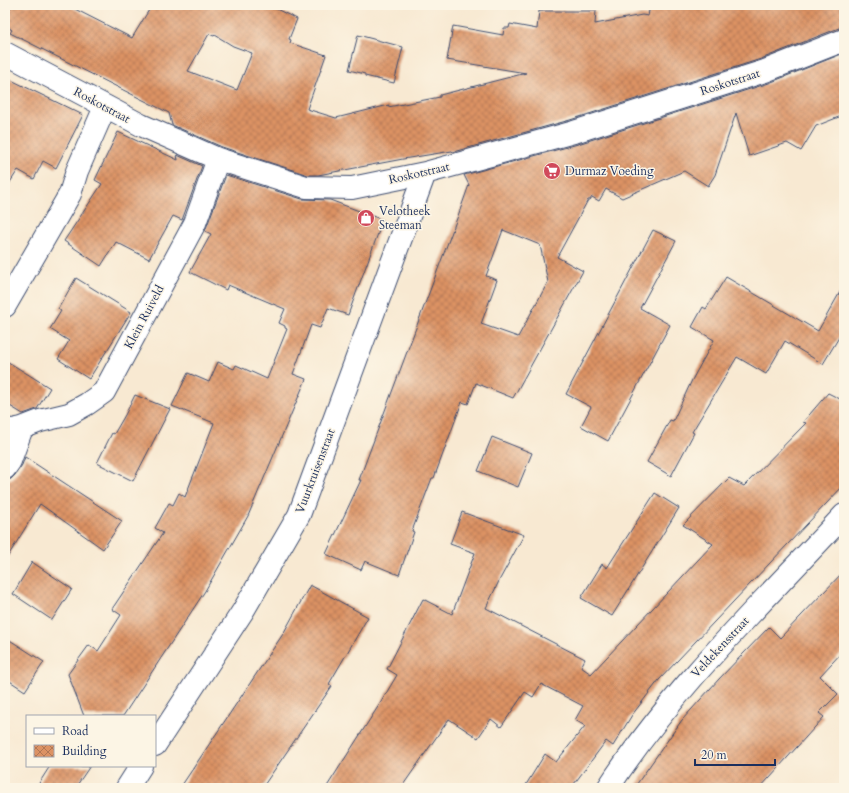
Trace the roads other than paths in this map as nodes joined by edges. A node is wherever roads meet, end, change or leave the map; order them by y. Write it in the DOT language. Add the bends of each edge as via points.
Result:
graph roads {
  1 [pos="844,40"];
  2 [pos="5,53"];
  3 [pos="105,107"];
  4 [pos="218,159"];
  5 [pos="425,173"];
  6 [pos="5,306"];
  7 [pos="14,428"];
  8 [pos="5,468"];
  9 [pos="844,515"];
  10 [pos="156,743"];
  11 [pos="140,767"];
  12 [pos="127,788"];
  13 [pos="608,788"];
  1 -- 5 [label="street, Roskotstraat" via="766,70 574,132"];
  2 -- 3 [label="street, Roskotstraat"];
  3 -- 4 [label="street, Roskotstraat"];
  3 -- 6 [label="street" via="77,171 70,194"];
  4 -- 5 [label="street, Roskotstraat" via="306,187 352,188"];
  4 -- 7 [label="street, Klein Ruiveld" via="195,224 104,392 69,414"];
  5 -- 10 [label="street, Vuurkruisenstraat" via="299,515 243,611"];
  7 -- 8 [label="street, Klein Ruiveld" via="10,461"];
  9 -- 13 [label="street, Veldekensstraat" via="681,690"];
  11 -- 12 [label="street"];
}
